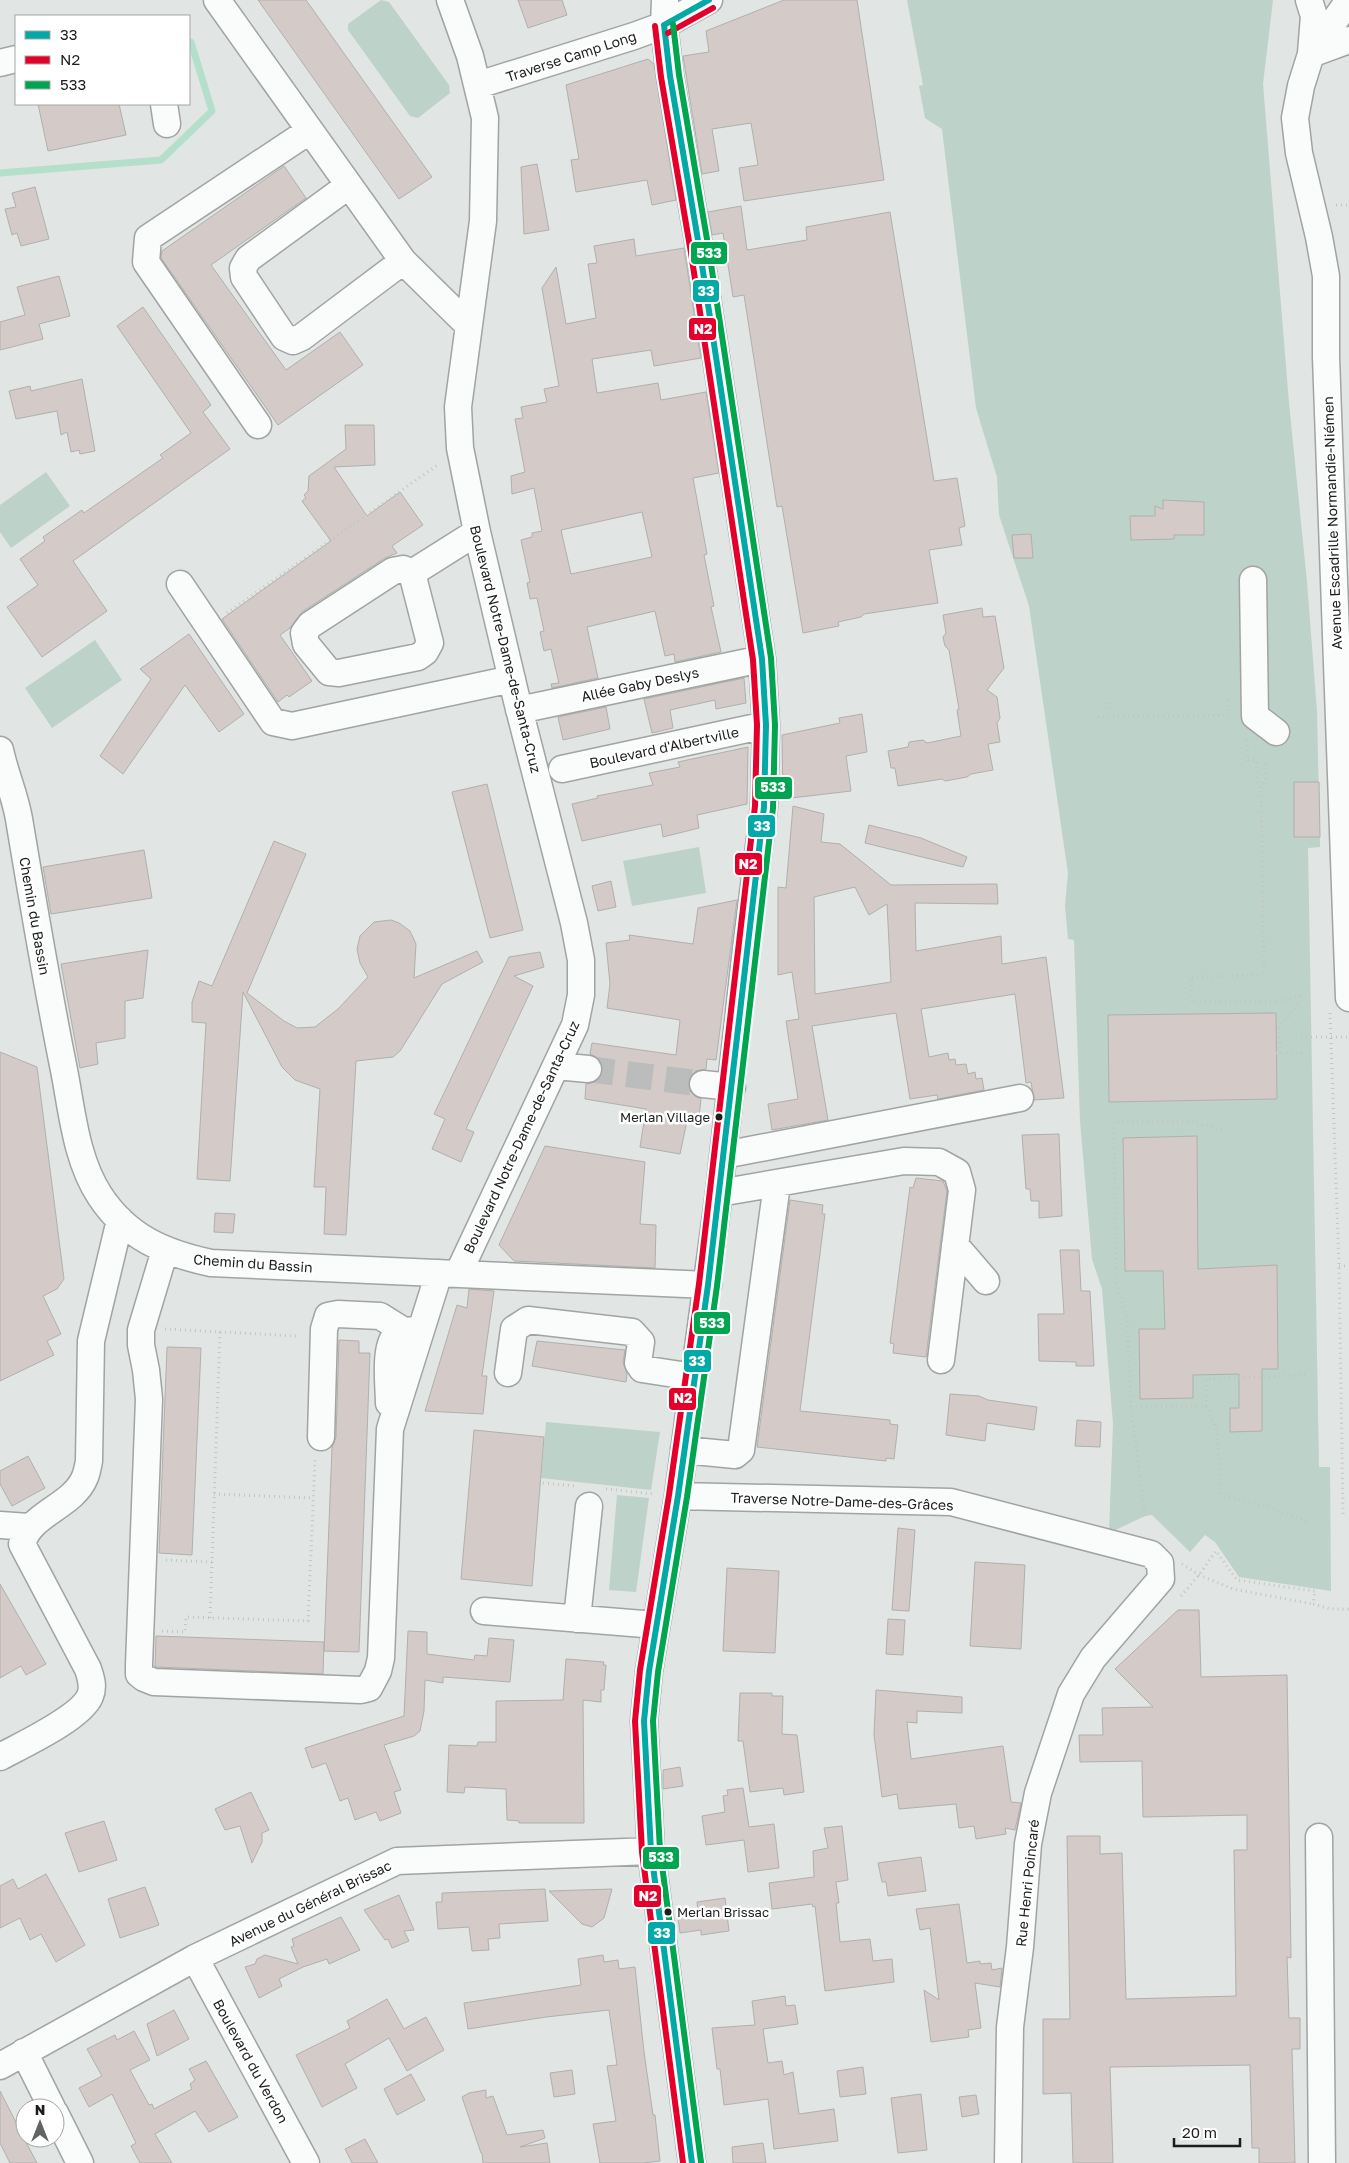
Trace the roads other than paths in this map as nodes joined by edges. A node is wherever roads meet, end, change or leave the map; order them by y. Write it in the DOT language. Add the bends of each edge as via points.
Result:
graph roads {
  1 [pos="217,0"];
  2 [pos="450,0"];
  3 [pos="709,0"];
  4 [pos="1309,0"];
  5 [pos="1347,4"];
  6 [pos="665,12"];
  7 [pos="1349,40"];
  8 [pos="1311,54"];
  9 [pos="15,59"];
  10 [pos="0,63"];
  11 [pos="478,86"];
  12 [pos="309,131"];
  13 [pos="348,186"];
  14 [pos="404,261"];
  15 [pos="468,325"];
  16 [pos="258,425"];
  17 [pos="477,532"];
  18 [pos="412,573"];
  19 [pos="1252,580"];
  20 [pos="180,584"];
  21 [pos="762,659"];
  22 [pos="512,679"];
  23 [pos="519,710"];
  24 [pos="766,725"];
  25 [pos="1276,732"];
  26 [pos="0,750"];
  27 [pos="562,769"];
  28 [pos="1349,998"];
  29 [pos="556,1066"];
  30 [pos="588,1070"];
  31 [pos="703,1084"];
  32 [pos="732,1087"];
  33 [pos="1020,1098"];
  34 [pos="724,1155"];
  35 [pos="777,1184"];
  36 [pos="719,1193"];
  37 [pos="120,1220"];
  38 [pos="955,1245"];
  39 [pos="165,1250"];
  40 [pos="448,1274"];
  41 [pos="986,1281"];
  42 [pos="708,1285"];
  43 [pos="413,1330"];
  44 [pos="941,1360"];
  45 [pos="508,1373"];
  46 [pos="694,1377"];
  47 [pos="321,1437"];
  48 [pos="684,1450"];
  49 [pos="590,1494"];
  50 [pos="678,1496"];
  51 [pos="0,1525"];
  52 [pos="29,1527"];
  53 [pos="1151,1554"];
  54 [pos="484,1611"];
  55 [pos="577,1619"];
  56 [pos="656,1626"];
  57 [pos="0,1757"];
  58 [pos="1319,1837"];
  59 [pos="651,1851"];
  60 [pos="195,1958"];
  61 [pos="24,2052"];
  62 [pos="0,2066"];
  63 [pos="47,2098"];
  64 [pos="65,2133"];
  65 [pos="80,2163"];
  66 [pos="306,2163"];
  67 [pos="692,2163"];
  68 [pos="1008,2163"];
  69 [pos="1322,2163"];
  1 -- 12 [label="street"];
  2 -- 11 [label="street, Boulevard Notre-Dame-de-Santa-Cruz"];
  3 -- 6 [label="street, Traverse Camp Long"];
  4 -- 8 [label="street" via="1314,16"];
  5 -- 8 [label="street, Avenue Escadrille Normandie-Niémen"];
  6 -- 11 [label="street, Traverse Camp Long" via="634,36"];
  6 -- 21 [label="street" via="670,76"];
  7 -- 8 [label="street"];
  8 -- 28 [label="street, Avenue Escadrille Normandie-Niémen" via="1295,118 1299,153 1326,276 1326,366"];
  9 -- 10 [label="street"];
  11 -- 15 [label="street, Boulevard Notre-Dame-de-Santa-Cruz" via="485,118 483,221"];
  12 -- 13 [label="street"];
  12 -- 16 [label="street" via="148,238 146,262"];
  13 -- 14 [label="street"];
  13 -- 14 [label="street" via="248,260 243,268 244,277 284,337 293,341 302,337"];
  14 -- 15 [label="street"];
  15 -- 17 [label="street, Boulevard Notre-Dame-de-Santa-Cruz" via="458,407 460,448"];
  17 -- 18 [label="street"];
  17 -- 22 [label="street, Boulevard Notre-Dame-de-Santa-Cruz"];
  18 -- 18 [label="street" via="404,569 393,571 310,625 304,633 306,644 329,672 339,673 418,657 425,652 430,643"];
  19 -- 25 [label="street" via="1255,716"];
  20 -- 22 [label="street" via="273,722 292,726"];
  21 -- 23 [label="street, Allée Gaby Deslys"];
  21 -- 24 [label="street"];
  22 -- 23 [label="street, Boulevard Notre-Dame-de-Santa-Cruz"];
  23 -- 29 [label="street, Boulevard Notre-Dame-de-Santa-Cruz" via="581,960 575,1025"];
  24 -- 27 [label="street, Boulevard d'Albertville"];
  24 -- 32 [label="street" via="764,807"];
  26 -- 37 [label="street, Chemin du Bassin" via="17,809 44,972 79,1147 90,1179"];
  29 -- 30 [label="street"];
  29 -- 40 [label="street, Boulevard Notre-Dame-de-Santa-Cruz"];
  31 -- 32 [label="street"];
  32 -- 34 [label="street"];
  33 -- 34 [label="street"];
  34 -- 36 [label="street"];
  35 -- 36 [label="street"];
  35 -- 38 [label="street" via="904,1161 939,1162 957,1172 962,1190"];
  35 -- 48 [label="street" via="741,1450 735,1455"];
  36 -- 42 [label="street"];
  37 -- 39 [label="street, Chemin du Bassin" via="143,1240"];
  37 -- 52 [label="street" via="90,1341 89,1461 85,1477 64,1503"];
  38 -- 41 [label="street"];
  38 -- 44 [label="street"];
  39 -- 40 [label="street, Chemin du Bassin" via="210,1263"];
  39 -- 43 [label="street, Boulevard Notre-Dame-de-Santa-Cruz" via="141,1330 149,1400 139,1665 140,1674 154,1682 369,1688 381,1658 390,1429"];
  40 -- 42 [label="street, Chemin du Bassin"];
  40 -- 43 [label="street, Boulevard Notre-Dame-de-Santa-Cruz"];
  42 -- 46 [label="street"];
  43 -- 47 [label="street" via="380,1316 328,1316 324,1329"];
  45 -- 46 [label="street" via="514,1329 528,1320 632,1332 641,1342 638,1363 642,1369"];
  46 -- 48 [label="street"];
  48 -- 50 [label="street"];
  49 -- 55 [label="street"];
  50 -- 53 [label="street, Traverse Notre-Dame-des-Grâces" via="951,1502"];
  50 -- 56 [label="street"];
  51 -- 52 [label="street"];
  52 -- 57 [label="street" via="22,1544 24,1549 88,1669 92,1683 90,1695 82,1708"];
  53 -- 68 [label="street, Rue Henri Poincaré" via="1160,1563 1161,1579 1093,1658 1071,1694 1038,1793 1028,1844 1010,2027"];
  54 -- 55 [label="street"];
  55 -- 56 [label="street"];
  56 -- 59 [label="street" via="644,1721"];
  58 -- 69 [label="street"];
  59 -- 60 [label="street, Avenue du Général Brissac" via="397,1861"];
  59 -- 67 [label="street"];
  60 -- 61 [label="street, Avenue du Général Brissac"];
  60 -- 66 [label="street, Boulevard du Verdon"];
  61 -- 62 [label="street, Avenue du Général Brissac"];
  61 -- 63 [label="street"];
  64 -- 65 [label="street"];
}
